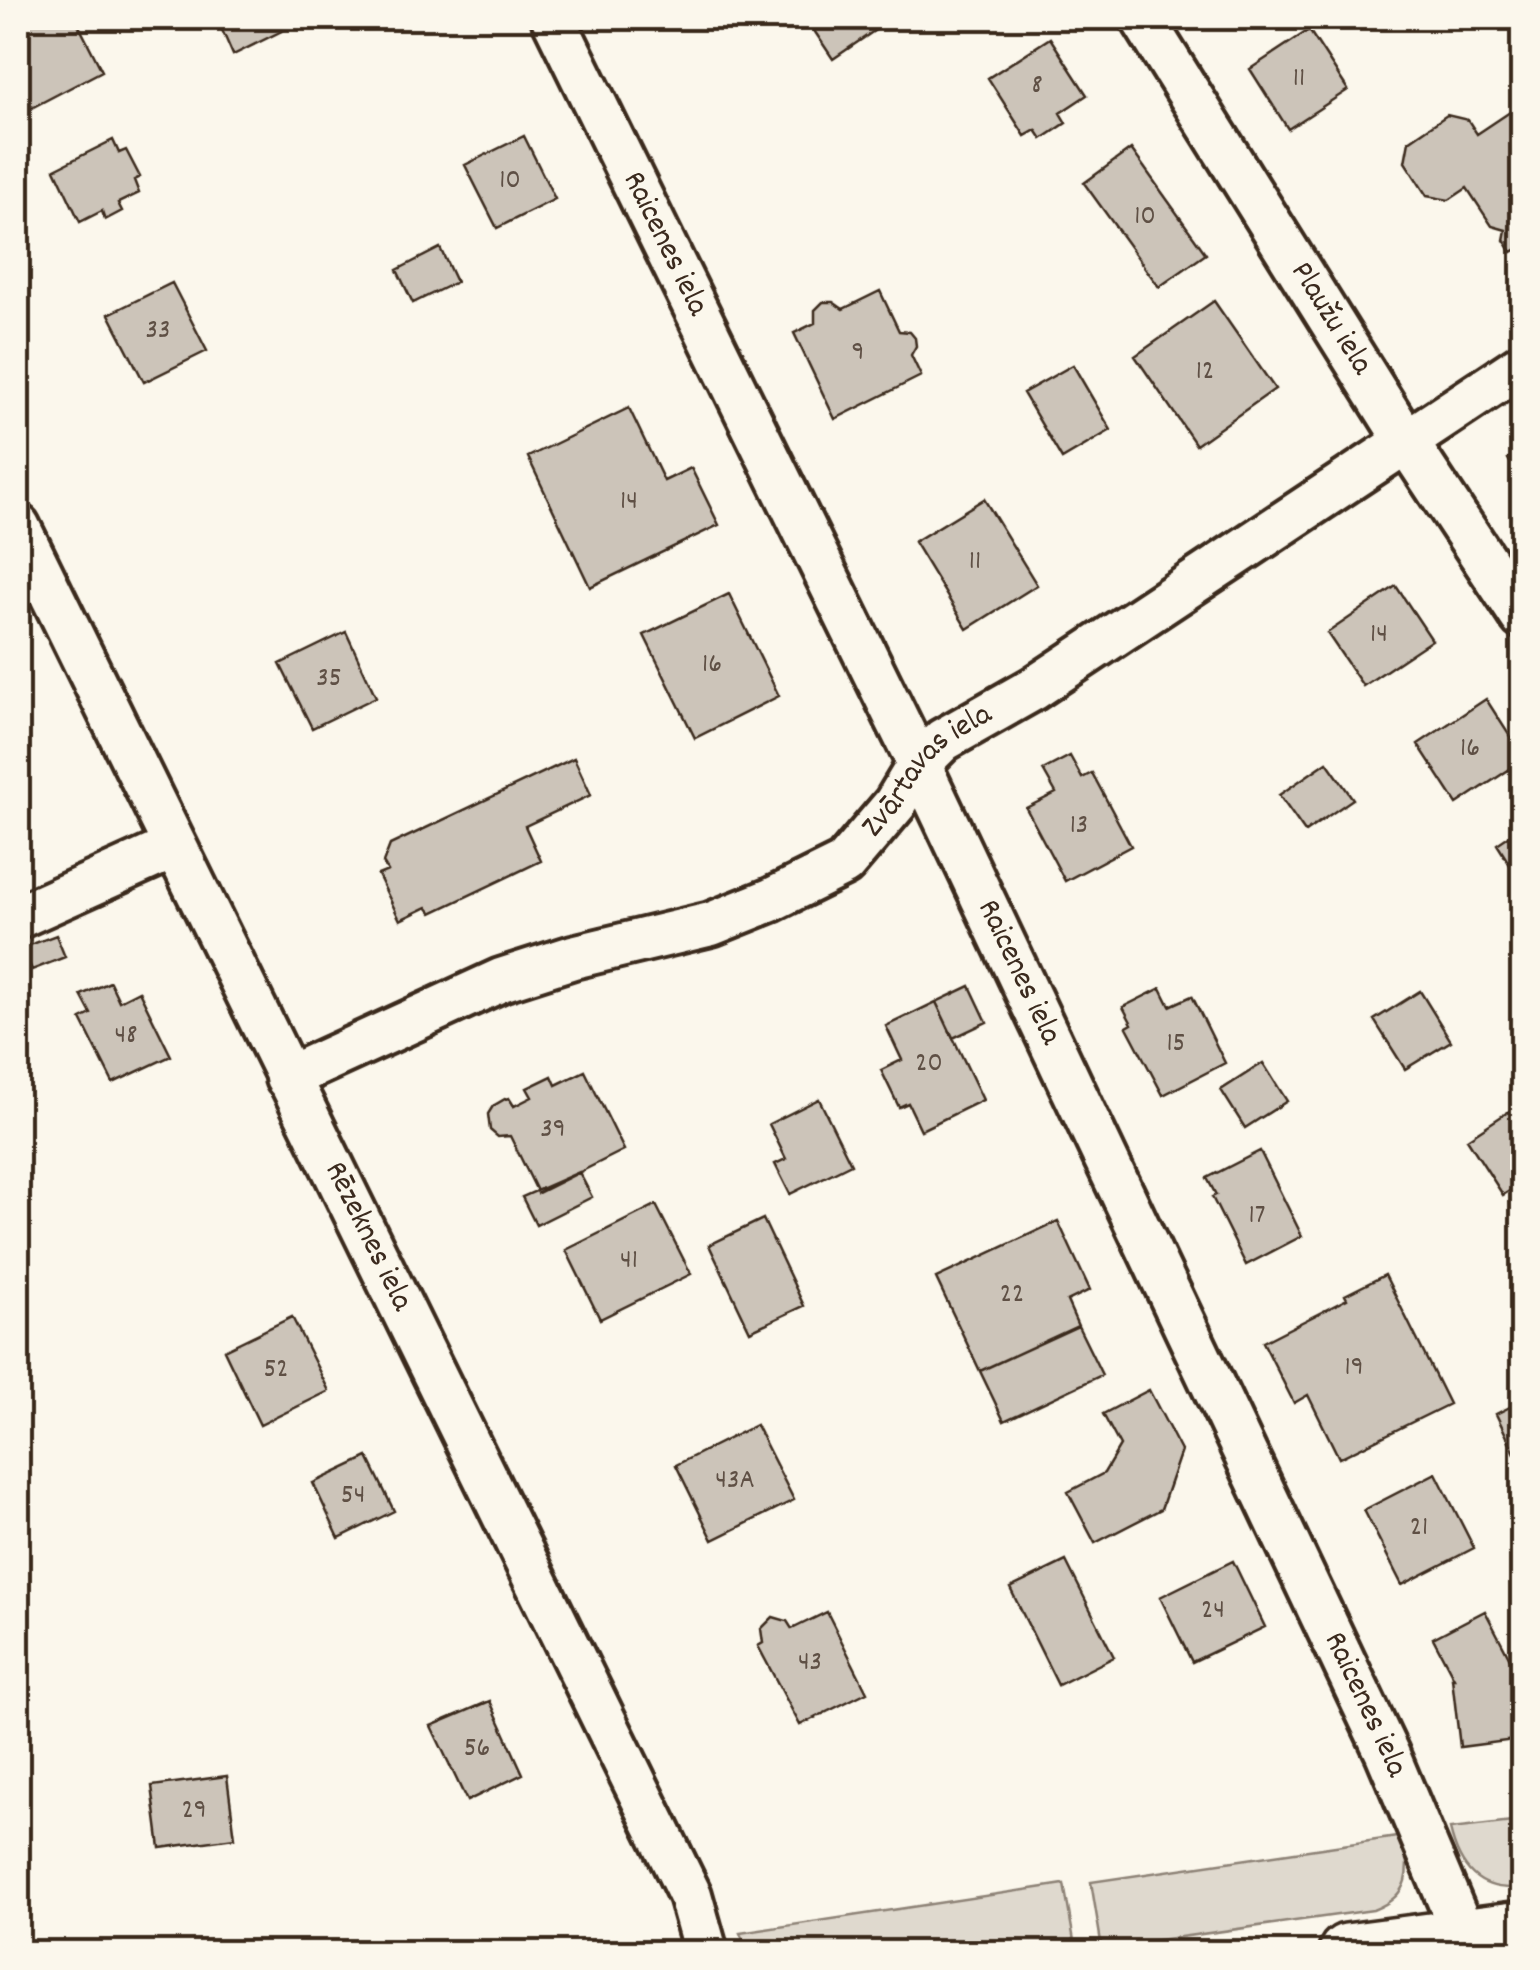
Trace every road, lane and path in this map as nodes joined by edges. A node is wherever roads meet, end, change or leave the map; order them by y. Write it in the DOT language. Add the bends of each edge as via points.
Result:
graph roads {
  1 [pos="553,18"];
  2 [pos="1142,18"];
  3 [pos="1522,365"];
  4 [pos="1406,441"];
  5 [pos="18,526"];
  6 [pos="1522,616"];
  7 [pos="919,764"];
  8 [pos="174,847"];
  9 [pos="18,917"];
  10 [pos="288,1078"];
  11 [pos="1522,1929"];
  12 [pos="1465,1944"];
  13 [pos="706,1952"];
  14 [pos="1347,1952"];
  1 -- 7 [label="street, Raicenes iela"];
  2 -- 4 [label="street, Plaužu iela"];
  3 -- 4 [label="street, Zvārtavas iela"];
  4 -- 6 [label="street, Plaužu iela"];
  4 -- 7 [label="street, Zvārtavas iela" via="1033,689 943,740"];
  5 -- 8 [label="street, Rēzeknes iela"];
  7 -- 10 [label="street, Zvārtavas iela" via="844,864 711,924 501,980"];
  7 -- 12 [label="street, Raicenes iela" via="1388,1753"];
  8 -- 9 [label="street"];
  8 -- 10 [label="street, Rēzeknes iela"];
  10 -- 13 [label="street, Rēzeknes iela" via="690,1895"];
  11 -- 12 [label="street"];
  12 -- 14 [label="street"];
}
